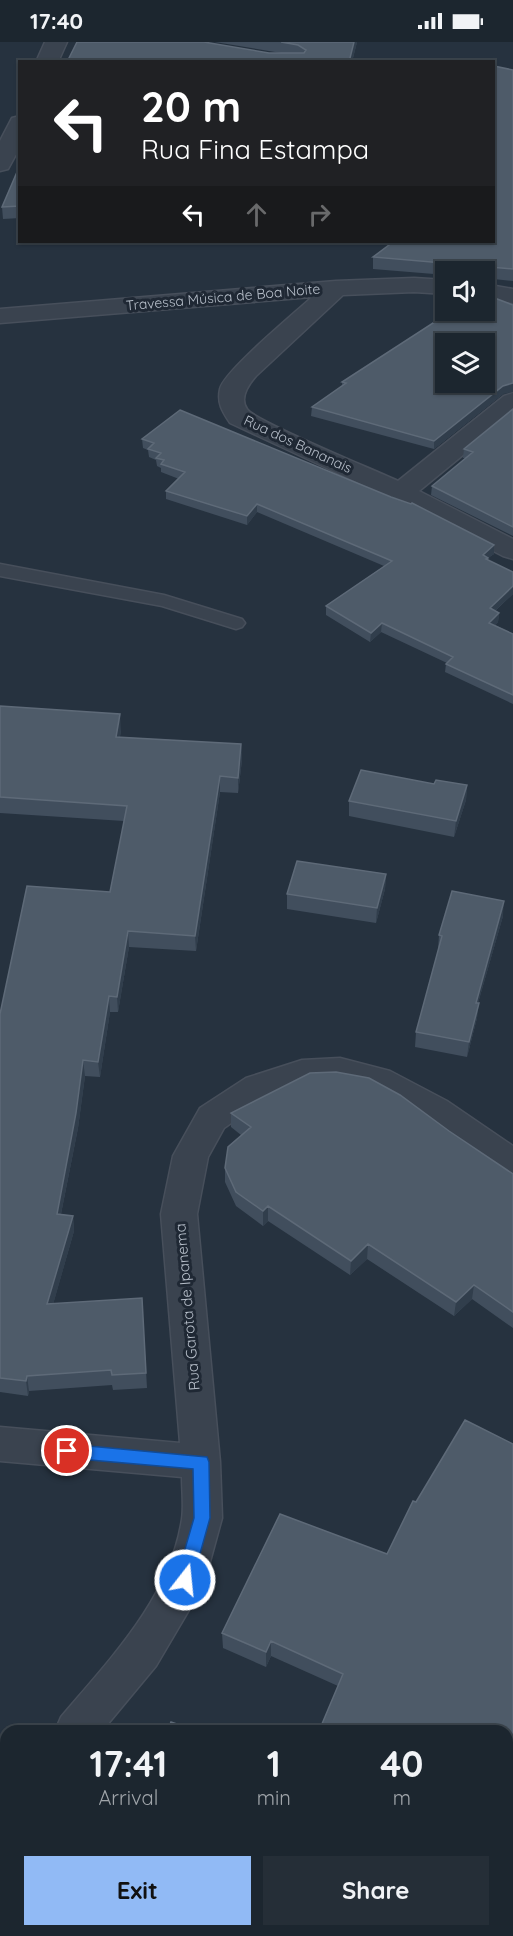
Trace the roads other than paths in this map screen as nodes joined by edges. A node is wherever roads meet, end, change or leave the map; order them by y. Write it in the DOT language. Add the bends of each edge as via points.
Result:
graph roads {
  1 [pos="56,42"];
  2 [pos="48,60"];
  3 [pos="18,129"];
  4 [pos="8,158"];
  5 [pos="435,287"];
  6 [pos="336,288"];
  7 [pos="495,293"];
  8 [pos="513,296"];
  9 [pos="0,316"];
  10 [pos="513,401"];
  11 [pos="401,492"];
  12 [pos="513,550"];
  13 [pos="0,570"];
  14 [pos="236,623"];
  15 [pos="513,1164"];
  16 [pos="0,1444"];
  17 [pos="201,1462"];
  18 [pos="81,1725"];
  1 -- 2 [label="street"];
  3 -- 4 [label="street"];
  5 -- 6 [label="street, Travessa Música de Boa Noite"];
  6 -- 9 [label="street, Travessa Música de Boa Noite"];
  6 -- 11 [label="street, Rua dos Bananais" via="233,387 232,407 239,417 264,430"];
  7 -- 8 [label="street"];
  10 -- 11 [label="street"];
  11 -- 12 [label="street, Rua dos Bananais"];
  13 -- 14 [label="lane" via="164,601"];
  15 -- 17 [label="street, Rua Garota de Ipanema" via="435,1110 378,1080 340,1071 302,1073 258,1087 212,1118 191,1156 179,1214"];
  16 -- 17 [label="street"];
  17 -- 18 [label="street, Rua Garota de Ipanema" via="202,1518 185,1580 141,1653"];
}
